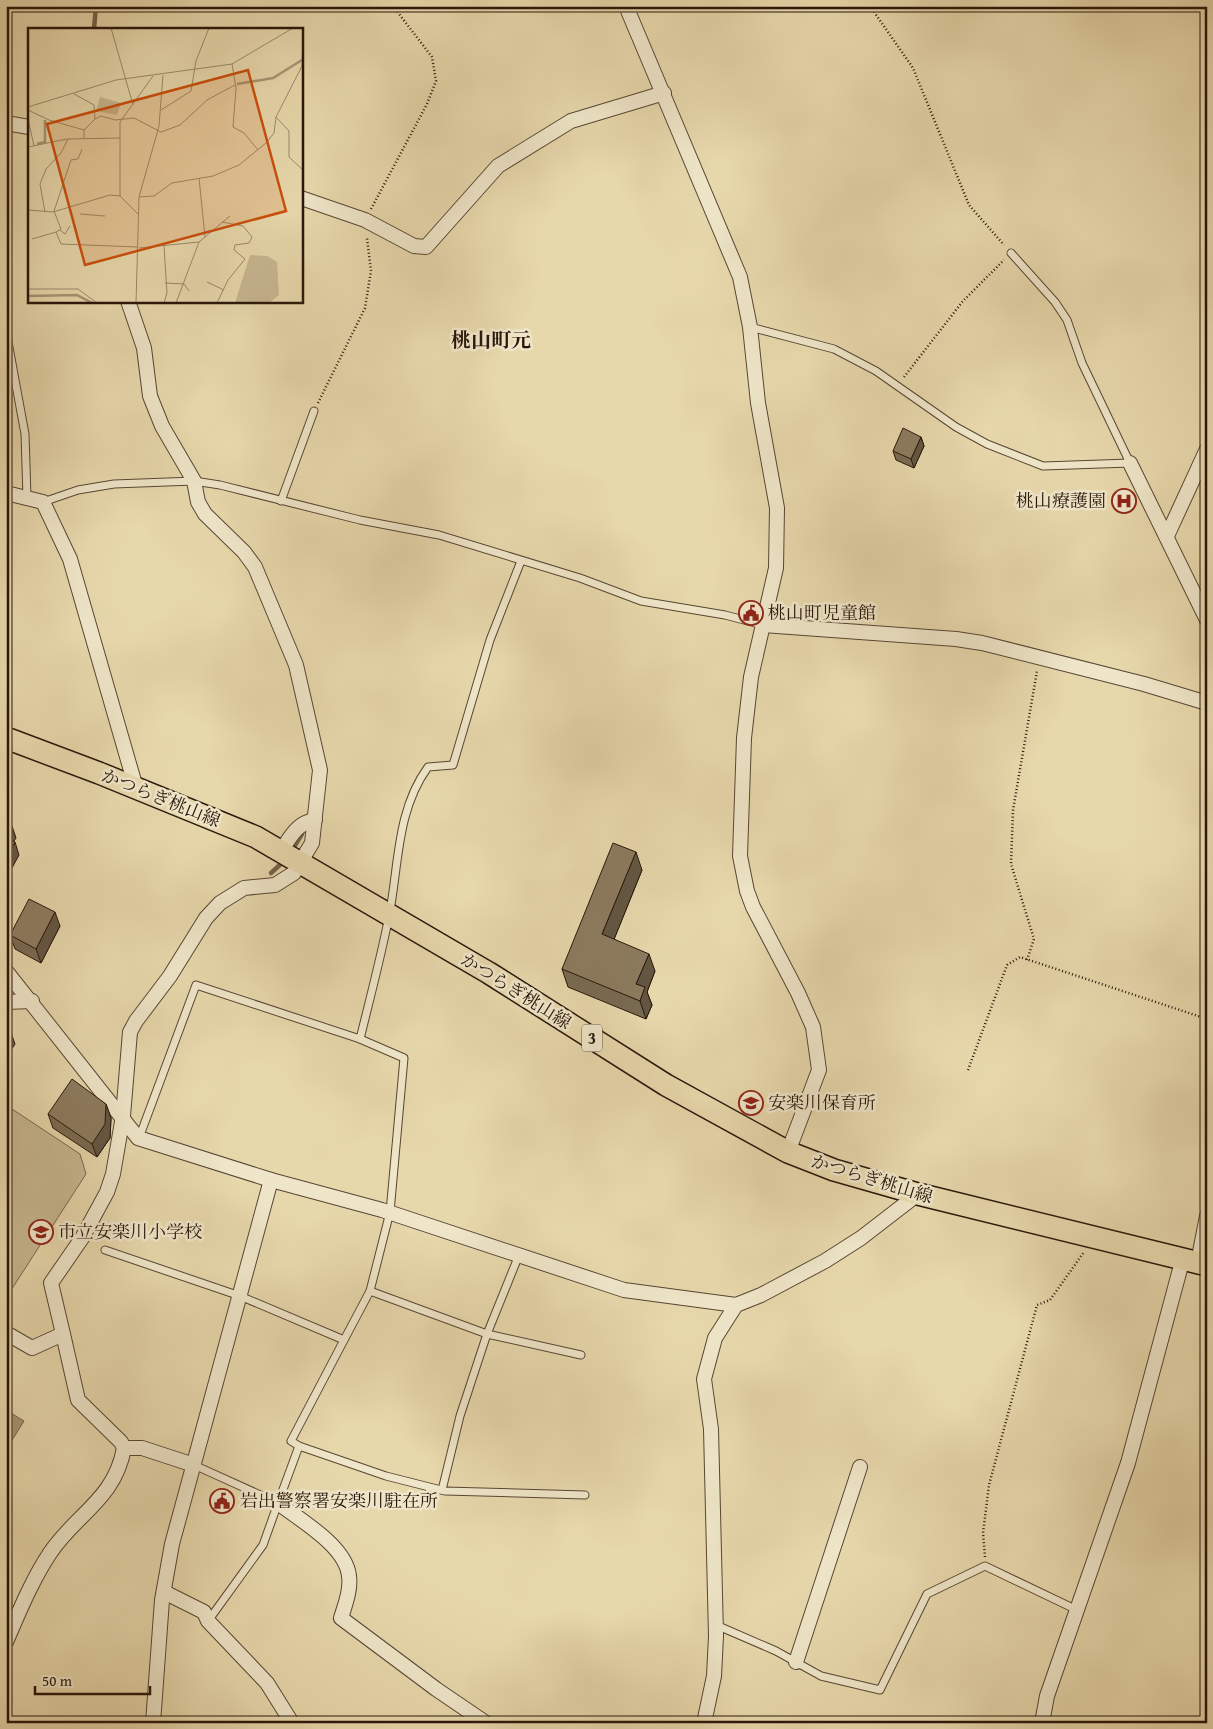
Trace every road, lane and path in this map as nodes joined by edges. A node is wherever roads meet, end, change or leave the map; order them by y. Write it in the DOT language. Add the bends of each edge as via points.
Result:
graph roads {
  1 [pos="396,6"];
  2 [pos="626,6"];
  3 [pos="870,6"];
  4 [pos="664,93"];
  5 [pos="6,123"];
  6 [pos="28,127"];
  7 [pos="302,198"];
  8 [pos="365,220"];
  9 [pos="1011,253"];
  10 [pos="128,302"];
  11 [pos="750,327"];
  12 [pos="6,331"];
  13 [pos="897,386"];
  14 [pos="314,411"];
  15 [pos="1207,449"];
  16 [pos="1130,463"];
  17 [pos="194,481"];
  18 [pos="6,493"];
  19 [pos="27,498"];
  20 [pos="281,501"];
  21 [pos="43,502"];
  22 [pos="1167,536"];
  23 [pos="521,561"];
  24 [pos="1207,620"];
  25 [pos="763,625"];
  26 [pos="1040,658"];
  27 [pos="1207,703"];
  28 [pos="6,738"];
  29 [pos="136,788"];
  30 [pos="315,820"];
  31 [pos="281,851"];
  32 [pos="300,862"];
  33 [pos="389,915"];
  34 [pos="1027,960"];
  35 [pos="6,971"];
  36 [pos="32,1001"];
  37 [pos="6,1002"];
  38 [pos="1207,1019"];
  39 [pos="360,1039"];
  40 [pos="968,1070"];
  41 [pos="123,1116"];
  42 [pos="138,1138"];
  43 [pos="788,1152"];
  44 [pos="271,1180"];
  45 [pos="918,1194"];
  46 [pos="390,1212"];
  47 [pos="1207,1216"];
  48 [pos="1095,1237"];
  49 [pos="105,1250"];
  50 [pos="519,1255"];
  51 [pos="1196,1262"];
  52 [pos="370,1291"];
  53 [pos="240,1296"];
  54 [pos="736,1305"];
  55 [pos="6,1333"];
  56 [pos="63,1334"];
  57 [pos="487,1334"];
  58 [pos="344,1340"];
  59 [pos="581,1355"];
  60 [pos="299,1446"];
  61 [pos="124,1448"];
  62 [pos="194,1465"];
  63 [pos="860,1467"];
  64 [pos="442,1490"];
  65 [pos="585,1494"];
  66 [pos="278,1503"];
  67 [pos="985,1566"];
  68 [pos="164,1592"];
  69 [pos="1077,1610"];
  70 [pos="208,1621"];
  71 [pos="716,1625"];
  72 [pos="6,1642"];
  73 [pos="796,1662"];
  74 [pos="153,1723"];
  75 [pos="292,1723"];
  76 [pos="486,1723"];
  77 [pos="704,1723"];
  78 [pos="1042,1723"];
  1 -- 8 [label="path" via="432,57 436,81"];
  2 -- 4 [label="street"];
  3 -- 9 [label="path" via="913,68 969,205"];
  4 -- 8 [label="street" via="570,121 498,166 426,247 414,246"];
  4 -- 11 [label="street" via="740,277"];
  5 -- 6 [label="street"];
  7 -- 8 [label="street"];
  8 -- 14 [label="path" via="372,271 365,308"];
  9 -- 13 [label="path" via="963,301"];
  9 -- 16 [label="lane" via="1067,320 1082,363"];
  10 -- 17 [label="street" via="144,348 150,396 162,426"];
  11 -- 13 [label="lane" via="834,349 876,370"];
  11 -- 25 [label="street" via="758,403 777,508 776,568"];
  12 -- 19 [label="lane" via="25,434"];
  13 -- 16 [label="lane" via="956,427 987,444 1042,466"];
  14 -- 20 [label="lane"];
  15 -- 22 [label="street"];
  16 -- 22 [label="street"];
  17 -- 20 [label="lane"];
  17 -- 21 [label="lane" via="114,484 78,490"];
  17 -- 30 [label="street" via="198,502 205,514 255,567 296,665 320,770"];
  18 -- 19 [label="street"];
  19 -- 21 [label="street"];
  20 -- 23 [label="lane" via="439,535"];
  21 -- 29 [label="street" via="70,559"];
  22 -- 24 [label="street"];
  23 -- 25 [label="lane" via="580,578 640,601 725,615"];
  23 -- 33 [label="lane" via="490,640 453,765 428,767 418,781 402,826"];
  25 -- 26 [label="street" via="956,639"];
  25 -- 43 [label="street" via="751,677 744,738 740,856 747,891 813,1026 819,1070"];
  26 -- 27 [label="street"];
  26 -- 34 [label="path" via="1013,810 1011,864 1034,939"];
  28 -- 29 [label="main road, かつらぎ桃山線 / 3"];
  29 -- 31 [label="main road, かつらぎ桃山線 / 3" via="256,837"];
  30 -- 31 [label="street" via="296,828"];
  30 -- 32 [label="street" via="312,843"];
  31 -- 32 [label="main road, かつらぎ桃山線 / 3"];
  32 -- 33 [label="main road, かつらぎ桃山線 / 3"];
  32 -- 41 [label="street" via="285,881 244,888 220,902 206,918 130,1032"];
  33 -- 39 [label="lane"];
  33 -- 43 [label="main road, かつらぎ桃山線 / 3" via="489,973 666,1085"];
  34 -- 38 [label="path"];
  34 -- 40 [label="path" via="1020,957 1007,965"];
  35 -- 36 [label="street"];
  36 -- 37 [label="street"];
  36 -- 41 [label="street"];
  39 -- 42 [label="lane" via="196,985"];
  39 -- 46 [label="lane" via="404,1058"];
  41 -- 42 [label="street"];
  41 -- 56 [label="street" via="107,1192 82,1238 51,1283"];
  42 -- 44 [label="street"];
  43 -- 45 [label="main road, かつらぎ桃山線 / 3" via="834,1170"];
  44 -- 46 [label="street"];
  44 -- 53 [label="street"];
  45 -- 48 [label="main road, かつらぎ桃山線 / 3"];
  45 -- 54 [label="street" via="825,1261"];
  46 -- 50 [label="street"];
  46 -- 52 [label="lane"];
  47 -- 51 [label="street"];
  48 -- 51 [label="main road, かつらぎ桃山線 / 3"];
  48 -- 67 [label="path" via="1050,1300 1037,1305 989,1485 983,1533"];
  49 -- 53 [label="lane"];
  50 -- 54 [label="street" via="624,1290"];
  50 -- 57 [label="lane"];
  51 -- 69 [label="street"];
  52 -- 57 [label="lane"];
  52 -- 58 [label="lane"];
  53 -- 58 [label="lane"];
  53 -- 62 [label="street"];
  54 -- 71 [label="street" via="715,1338 704,1379 711,1429"];
  55 -- 56 [label="street" via="32,1348"];
  56 -- 61 [label="street" via="78,1400"];
  57 -- 59 [label="lane"];
  57 -- 64 [label="lane" via="460,1416"];
  58 -- 60 [label="lane" via="291,1441"];
  60 -- 64 [label="lane" via="386,1476"];
  60 -- 66 [label="lane"];
  61 -- 62 [label="street" via="142,1448"];
  61 -- 72 [label="street" via="123,1458 103,1498 50,1553"];
  62 -- 66 [label="lane"];
  62 -- 68 [label="street" via="172,1544"];
  63 -- 73 [label="street"];
  64 -- 65 [label="lane"];
  66 -- 70 [label="lane" via="263,1545"];
  66 -- 76 [label="street" via="331,1544 345,1562 349,1576 348,1592 341,1618 436,1690"];
  67 -- 69 [label="lane"];
  67 -- 73 [label="lane" via="927,1594 880,1690 821,1676"];
  68 -- 70 [label="street" via="204,1612"];
  68 -- 74 [label="street"];
  69 -- 78 [label="street" via="1047,1696"];
  70 -- 75 [label="street" via="267,1683"];
  71 -- 73 [label="lane"];
  71 -- 77 [label="street" via="714,1676"];
}
